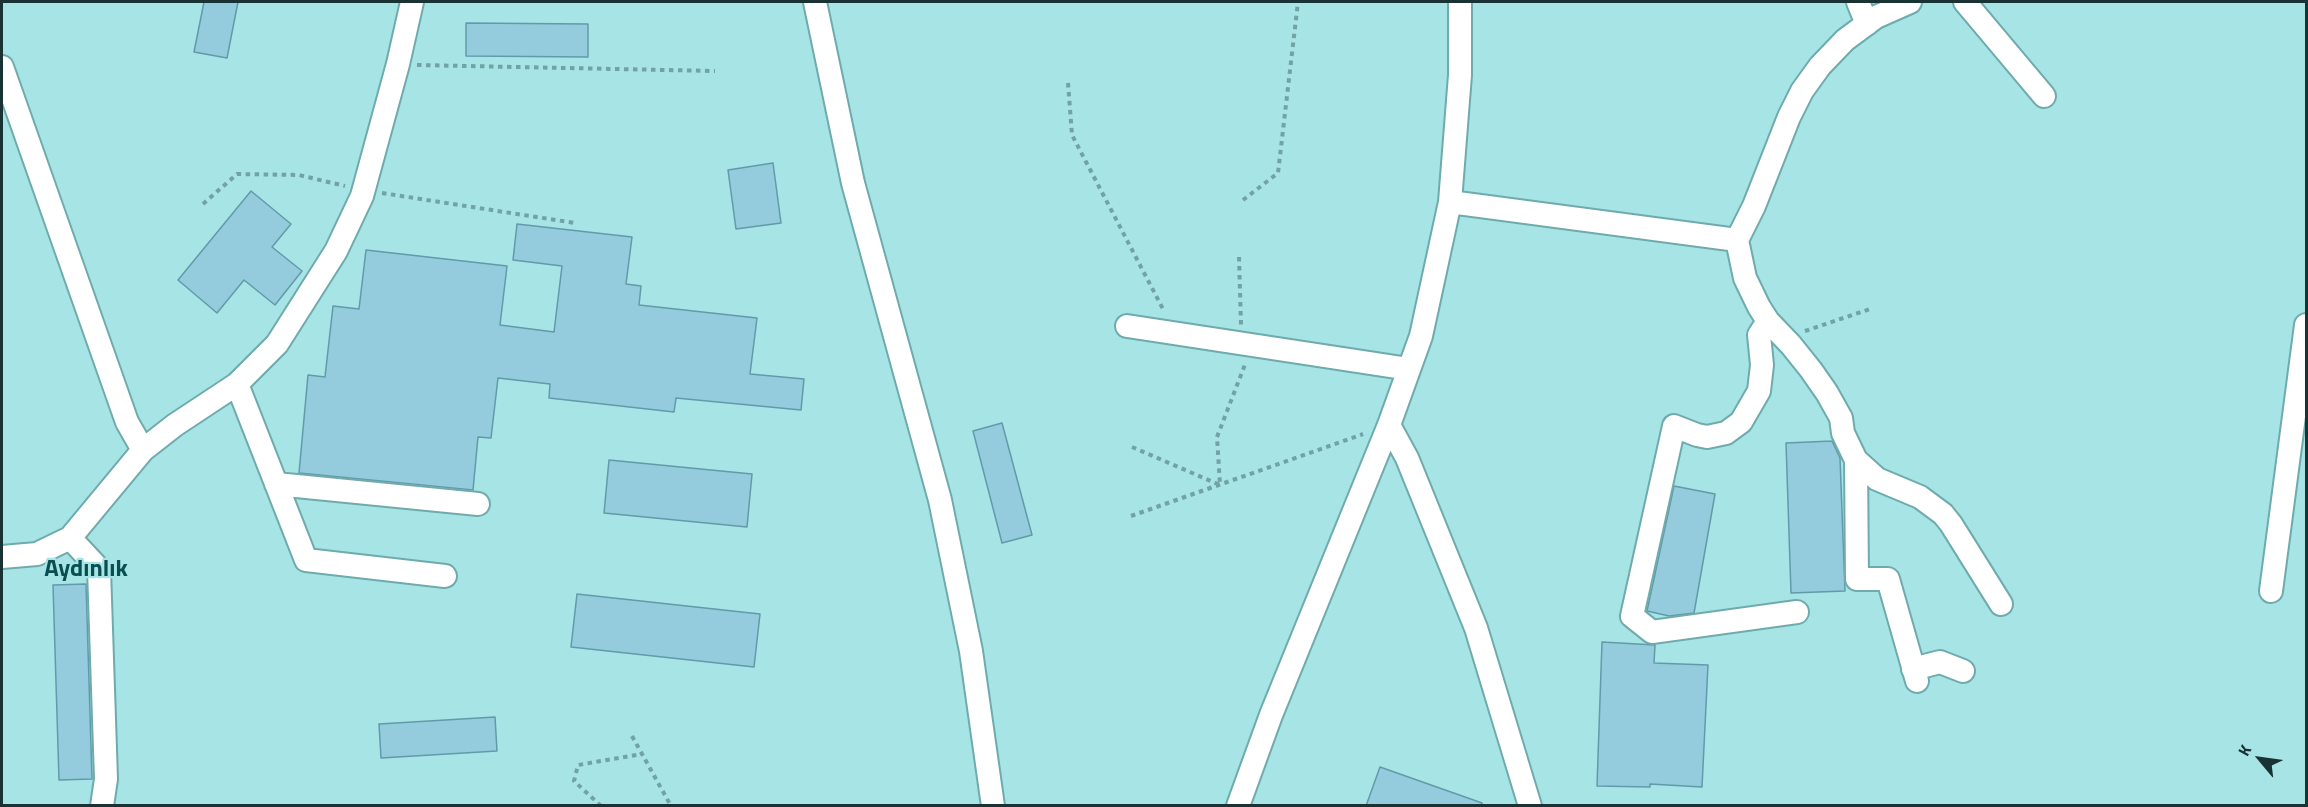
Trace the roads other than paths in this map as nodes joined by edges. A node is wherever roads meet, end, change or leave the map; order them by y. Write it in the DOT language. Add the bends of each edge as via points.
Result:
graph roads {
  1 [pos="412,2"];
  2 [pos="815,2"];
  3 [pos="1460,2"];
  4 [pos="1858,2"];
  5 [pos="1910,2"];
  6 [pos="1965,2"];
  7 [pos="1867,24"];
  8 [pos="2,68"];
  9 [pos="2044,96"];
  10 [pos="1450,202"];
  11 [pos="1737,240"];
  12 [pos="1768,321"];
  13 [pos="2307,325"];
  14 [pos="1127,326"];
  15 [pos="1409,369"];
  16 [pos="237,384"];
  17 [pos="1389,425"];
  18 [pos="143,450"];
  19 [pos="1856,460"];
  20 [pos="276,484"];
  21 [pos="478,504"];
  22 [pos="70,538"];
  23 [pos="2,557"];
  24 [pos="445,576"];
  25 [pos="2271,591"];
  26 [pos="2001,604"];
  27 [pos="1797,612"];
  28 [pos="1963,671"];
  29 [pos="102,806"];
  30 [pos="993,806"];
  31 [pos="1238,806"];
  32 [pos="1530,806"];
  1 -- 16 [label="street" via="364,190 336,251 277,344"];
  2 -- 30 [label="street" via="853,183 940,500 971,651"];
  3 -- 10 [label="street" via="1460,75"];
  4 -- 7 [label="street"];
  5 -- 7 [label="street"];
  6 -- 9 [label="street"];
  7 -- 11 [label="street" via="1845,40 1802,91"];
  8 -- 18 [label="street" via="128,422"];
  10 -- 11 [label="street"];
  10 -- 15 [label="street" via="1421,336"];
  11 -- 12 [label="street" via="1745,278"];
  12 -- 19 [label="street" via="1827,393"];
  12 -- 27 [label="street" via="1759,335 1759,391 1741,422 1726,433 1707,437 1674,426 1632,616 1652,632"];
  13 -- 25 [label="street"];
  14 -- 15 [label="street"];
  15 -- 17 [label="street"];
  16 -- 18 [label="street"];
  16 -- 20 [label="street"];
  17 -- 31 [label="street"];
  17 -- 32 [label="street" via="1407,458 1476,628"];
  18 -- 22 [label="street"];
  19 -- 26 [label="street" via="1877,479 1920,498 1943,514"];
  19 -- 28 [label="street" via="1857,579 1888,579 1915,675 1940,662"];
  20 -- 21 [label="street"];
  20 -- 24 [label="street" via="306,560"];
  22 -- 23 [label="street" via="37,554"];
  22 -- 29 [label="street" via="99,569 106,779"];
}
